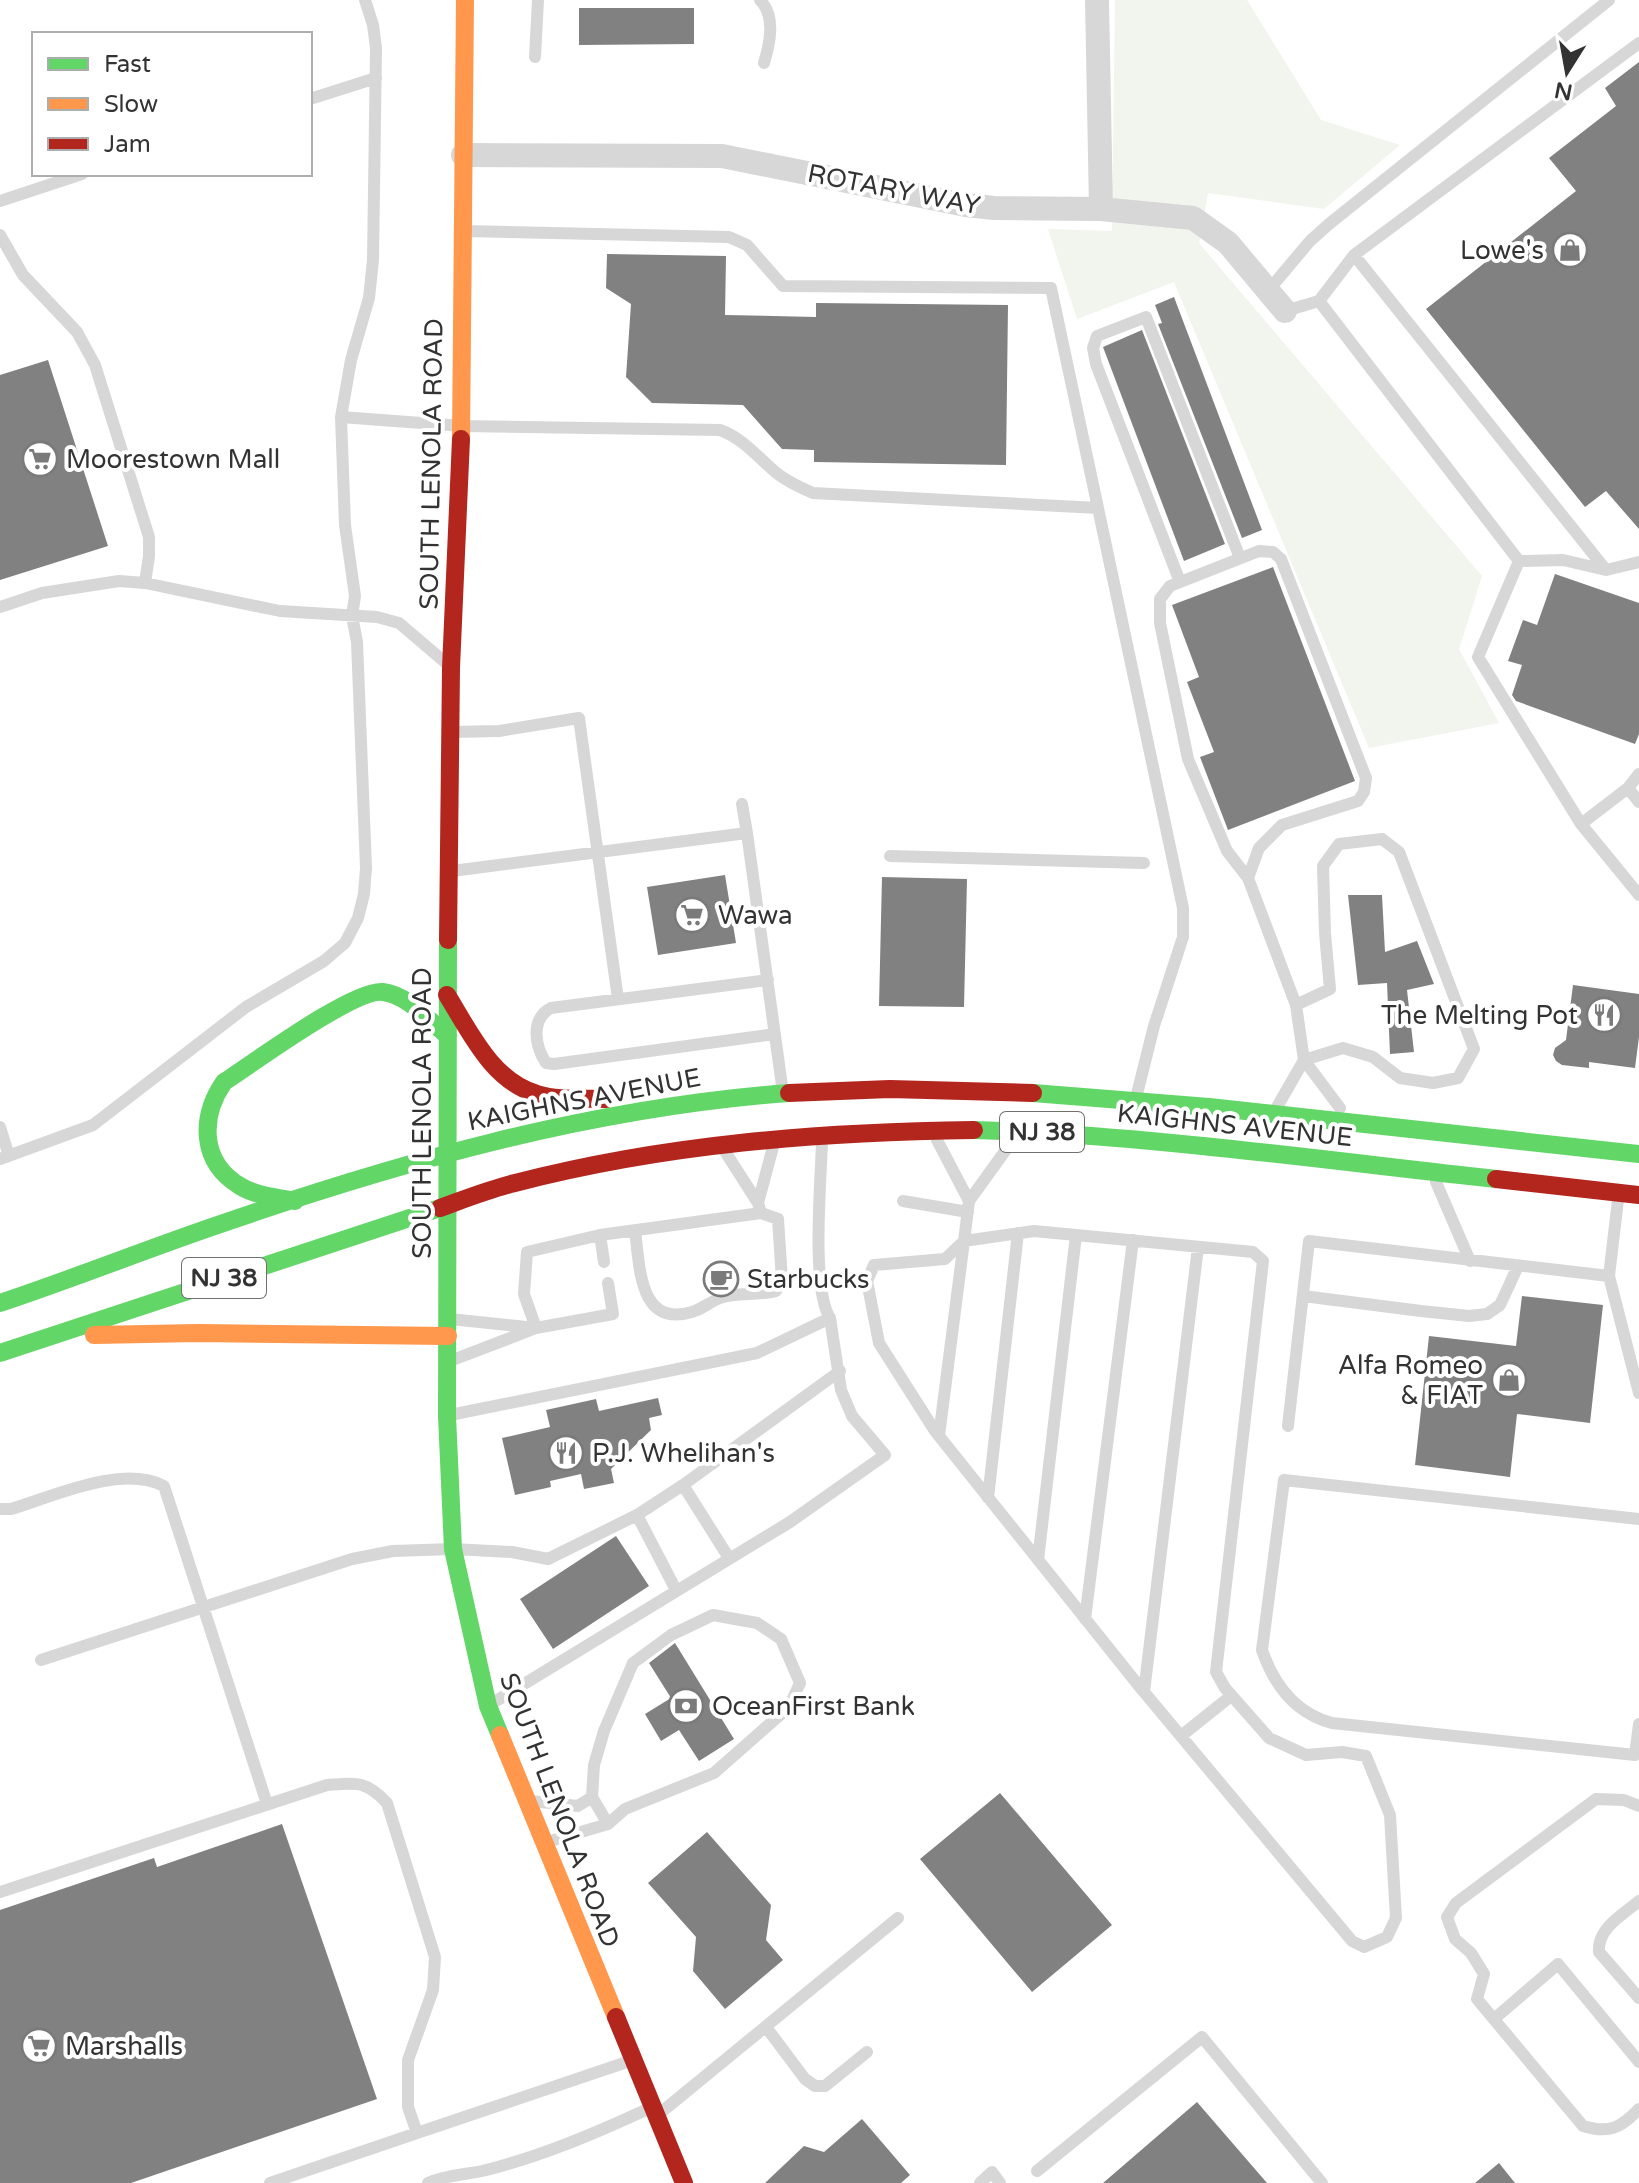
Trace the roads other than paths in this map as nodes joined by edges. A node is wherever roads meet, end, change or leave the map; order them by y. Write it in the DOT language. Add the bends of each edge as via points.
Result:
graph roads {
  1 [pos="365,0"];
  2 [pos="465,0"];
  3 [pos="538,0"];
  4 [pos="760,0"];
  5 [pos="1097,0"];
  6 [pos="1609,0"];
  7 [pos="1639,43"];
  8 [pos="535,57"];
  9 [pos="764,63"];
  10 [pos="376,78"];
  11 [pos="312,98"];
  12 [pos="463,155"];
  13 [pos="76,176"];
  14 [pos="0,201"];
  15 [pos="1101,209"];
  16 [pos="462,231"];
  17 [pos="0,235"];
  18 [pos="1354,255"];
  19 [pos="1268,291"];
  20 [pos="1319,301"];
  21 [pos="1285,311"];
  22 [pos="341,417"];
  23 [pos="462,426"];
  24 [pos="1098,508"];
  25 [pos="1240,558"];
  26 [pos="1519,561"];
  27 [pos="1639,562"];
  28 [pos="1606,570"];
  29 [pos="1180,582"];
  30 [pos="145,583"];
  31 [pos="0,607"];
  32 [pos="352,616"];
  33 [pos="451,668"];
  34 [pos="450,732"];
  35 [pos="1639,774"];
  36 [pos="1628,788"];
  37 [pos="1639,802"];
  38 [pos="742,804"];
  39 [pos="1581,824"];
  40 [pos="747,833"];
  41 [pos="598,853"];
  42 [pos="890,856"];
  43 [pos="1144,863"];
  44 [pos="448,872"];
  45 [pos="1248,878"];
  46 [pos="1639,895"];
  47 [pos="768,980"];
  48 [pos="447,995"];
  49 [pos="618,999"];
  50 [pos="1296,1005"];
  51 [pos="775,1034"];
  52 [pos="448,1036"];
  53 [pos="1304,1060"];
  54 [pos="783,1093"];
  55 [pos="1136,1099"];
  56 [pos="692,1102"];
  57 [pos="1273,1114"];
  58 [pos="1352,1123"];
  59 [pos="0,1127"];
  60 [pos="932,1130"];
  61 [pos="1019,1131"];
  62 [pos="822,1134"];
  63 [pos="776,1138"];
  64 [pos="720,1144"];
  65 [pos="447,1153"];
  66 [pos="1639,1154"];
  67 [pos="4,1157"];
  68 [pos="1432,1172"];
  69 [pos="1619,1193"];
  70 [pos="1639,1195"];
  71 [pos="295,1201"];
  72 [pos="903,1201"];
  73 [pos="448,1203"];
  74 [pos="968,1206"];
  75 [pos="760,1208"];
  76 [pos="635,1231"];
  77 [pos="1018,1233"];
  78 [pos="600,1235"];
  79 [pos="1076,1235"];
  80 [pos="1133,1240"];
  81 [pos="964,1241"];
  82 [pos="1198,1247"];
  83 [pos="1470,1261"];
  84 [pos="604,1262"];
  85 [pos="1518,1266"];
  86 [pos="1609,1276"];
  87 [pos="608,1283"];
  88 [pos="0,1287"];
  89 [pos="1303,1296"];
  90 [pos="8,1300"];
  91 [pos="830,1318"];
  92 [pos="448,1327"];
  93 [pos="536,1328"];
  94 [pos="51,1336"];
  95 [pos="0,1353"];
  96 [pos="447,1362"];
  97 [pos="840,1371"];
  98 [pos="1639,1393"];
  99 [pos="447,1416"];
  100 [pos="1288,1426"];
  101 [pos="939,1436"];
  102 [pos="683,1485"];
  103 [pos="988,1498"];
  104 [pos="0,1509"];
  105 [pos="637,1515"];
  106 [pos="1639,1519"];
  107 [pos="453,1549"];
  108 [pos="729,1558"];
  109 [pos="1038,1560"];
  110 [pos="676,1590"];
  111 [pos="204,1609"];
  112 [pos="1085,1619"];
  113 [pos="41,1660"];
  114 [pos="1144,1692"];
  115 [pos="1231,1696"];
  116 [pos="488,1706"];
  117 [pos="1639,1724"];
  118 [pos="1181,1736"];
  119 [pos="592,1797"];
  120 [pos="528,1801"];
  121 [pos="267,1804"];
  122 [pos="1639,1806"];
  123 [pos="608,1824"];
  124 [pos="544,1843"];
  125 [pos="0,1892"];
  126 [pos="1639,1901"];
  127 [pos="898,1918"];
  128 [pos="1639,1998"];
  129 [pos="1494,2019"];
  130 [pos="766,2027"];
  131 [pos="867,2052"];
  132 [pos="632,2060"];
  133 [pos="1639,2062"];
  134 [pos="1639,2109"];
  135 [pos="655,2111"];
  136 [pos="417,2133"];
  137 [pos="1037,2171"];
  138 [pos="270,2183"];
  139 [pos="428,2183"];
  140 [pos="684,2183"];
  141 [pos="980,2183"];
  142 [pos="1000,2183"];
  143 [pos="1322,2183"];
  1 -- 10 [label="lane" via="375,37"];
  2 -- 12 [label="main road, SOUTH LENOLA ROAD"];
  3 -- 8 [label="lane"];
  4 -- 9 [label="lane" via="769,13"];
  5 -- 15 [label="street"];
  6 -- 19 [label="lane" via="1329,224"];
  7 -- 18 [label="lane"];
  10 -- 11 [label="lane"];
  10 -- 22 [label="lane" via="371,286"];
  12 -- 15 [label="street, ROTARY WAY" via="722,156 966,205"];
  12 -- 16 [label="main road, SOUTH LENOLA ROAD"];
  13 -- 14 [label="lane"];
  15 -- 19 [label="street, ROTARY WAY" via="1193,218 1228,243"];
  16 -- 23 [label="main road, SOUTH LENOLA ROAD"];
  16 -- 24 [label="lane" via="729,237 747,245 783,286 1051,288"];
  17 -- 30 [label="lane" via="23,275 77,332 95,365 149,537"];
  18 -- 20 [label="lane"];
  18 -- 28 [label="lane"];
  19 -- 21 [label="street, ROTARY WAY"];
  20 -- 21 [label="lane"];
  20 -- 26 [label="lane"];
  22 -- 23 [label="lane"];
  22 -- 32 [label="lane" via="345,525 355,596"];
  23 -- 24 [label="lane" via="720,430 737,437 797,487 813,493"];
  23 -- 33 [label="main road, SOUTH LENOLA ROAD"];
  24 -- 55 [label="lane" via="1183,908 1183,937"];
  25 -- 29 [label="lane"];
  25 -- 29 [label="lane" via="1146,317 1122,326 1097,336 1096,364"];
  25 -- 45 [label="lane" via="1259,551 1281,559 1366,778 1358,801 1282,825 1259,848"];
  26 -- 28 [label="lane" via="1563,560"];
  26 -- 39 [label="lane" via="1478,657"];
  27 -- 28 [label="lane"];
  29 -- 45 [label="lane" via="1160,599 1160,623 1188,759 1227,851"];
  30 -- 31 [label="lane" via="119,581 42,593"];
  30 -- 32 [label="lane" via="280,611"];
  32 -- 33 [label="lane" via="399,623"];
  32 -- 67 [label="lane" via="366,841 364,894 345,943 246,1007 93,1125"];
  33 -- 34 [label="main road, SOUTH LENOLA ROAD"];
  34 -- 41 [label="lane" via="579,718"];
  34 -- 44 [label="main road, SOUTH LENOLA ROAD"];
  35 -- 36 [label="lane"];
  36 -- 37 [label="lane"];
  36 -- 39 [label="lane"];
  38 -- 40 [label="lane"];
  39 -- 46 [label="lane"];
  40 -- 41 [label="lane"];
  40 -- 47 [label="lane"];
  41 -- 44 [label="lane"];
  41 -- 49 [label="lane"];
  42 -- 43 [label="lane"];
  44 -- 48 [label="main road, SOUTH LENOLA ROAD"];
  45 -- 50 [label="lane"];
  47 -- 49 [label="lane"];
  47 -- 51 [label="lane"];
  48 -- 52 [label="main road, SOUTH LENOLA ROAD"];
  48 -- 56 [label="main road" via="498,1070 524,1090 556,1097"];
  49 -- 51 [label="lane" via="544,1012 536,1025 539,1053 546,1063"];
  50 -- 53 [label="lane"];
  50 -- 53 [label="lane" via="1330,989 1323,866 1339,844 1382,839 1399,852 1474,1049 1458,1078 1433,1083 1400,1078 1373,1057 1343,1048"];
  51 -- 54 [label="lane"];
  52 -- 65 [label="main road, SOUTH LENOLA ROAD"];
  52 -- 71 [label="main road" via="408,1001 372,992 344,1004 224,1082 206,1124 215,1163 240,1187"];
  53 -- 57 [label="lane"];
  53 -- 58 [label="lane"];
  54 -- 55 [label="main road, KAIGHNS AVENUE / NJ 38" via="974,1090"];
  54 -- 56 [label="main road, KAIGHNS AVENUE / NJ 38"];
  55 -- 57 [label="main road, KAIGHNS AVENUE / NJ 38"];
  56 -- 65 [label="main road, KAIGHNS AVENUE / NJ 38" via="539,1129"];
  57 -- 58 [label="main road, KAIGHNS AVENUE / NJ 38"];
  58 -- 66 [label="main road, KAIGHNS AVENUE / NJ 38"];
  59 -- 67 [label="lane"];
  60 -- 61 [label="main road, KAIGHNS AVENUE / NJ 38"];
  60 -- 62 [label="main road, KAIGHNS AVENUE / NJ 38"];
  60 -- 74 [label="lane"];
  61 -- 68 [label="main road, KAIGHNS AVENUE / NJ 38"];
  61 -- 74 [label="lane"];
  62 -- 63 [label="main road, KAIGHNS AVENUE / NJ 38"];
  62 -- 91 [label="lane" via="818,1241 824,1308"];
  63 -- 64 [label="main road, KAIGHNS AVENUE / NJ 38"];
  63 -- 75 [label="lane"];
  64 -- 73 [label="main road, KAIGHNS AVENUE / NJ 38" via="561,1172"];
  64 -- 75 [label="lane"];
  65 -- 71 [label="main road, NJ 38"];
  65 -- 73 [label="main road, SOUTH LENOLA ROAD"];
  68 -- 69 [label="main road, KAIGHNS AVENUE / NJ 38"];
  68 -- 83 [label="lane"];
  69 -- 70 [label="main road, KAIGHNS AVENUE / NJ 38"];
  69 -- 86 [label="lane"];
  71 -- 90 [label="main road, NJ 38"];
  72 -- 74 [label="lane"];
  73 -- 92 [label="main road, SOUTH LENOLA ROAD"];
  73 -- 94 [label="main road, NJ 38"];
  74 -- 81 [label="lane"];
  75 -- 76 [label="lane"];
  75 -- 76 [label="lane" via="778,1219 782,1280 776,1291 722,1297 693,1312 678,1314 651,1304 643,1289"];
  76 -- 78 [label="lane"];
  77 -- 79 [label="lane"];
  77 -- 81 [label="lane"];
  77 -- 103 [label="lane"];
  78 -- 84 [label="lane"];
  78 -- 93 [label="lane" via="527,1252 524,1294"];
  79 -- 80 [label="lane"];
  79 -- 109 [label="lane"];
  80 -- 82 [label="lane"];
  80 -- 112 [label="lane"];
  81 -- 101 [label="lane"];
  81 -- 101 [label="lane" via="945,1259 874,1265 867,1281 879,1343"];
  82 -- 114 [label="lane"];
  82 -- 115 [label="lane" via="1253,1252 1263,1261 1216,1672"];
  83 -- 85 [label="lane"];
  83 -- 89 [label="lane" via="1309,1241"];
  85 -- 86 [label="lane"];
  85 -- 89 [label="lane" via="1500,1305 1487,1314"];
  86 -- 98 [label="lane"];
  87 -- 93 [label="lane" via="613,1314"];
  88 -- 90 [label="lane"];
  89 -- 100 [label="lane"];
  91 -- 97 [label="lane"];
  91 -- 99 [label="lane" via="757,1353"];
  92 -- 93 [label="lane"];
  92 -- 94 [label="main road"];
  92 -- 96 [label="main road, SOUTH LENOLA ROAD"];
  93 -- 96 [label="lane"];
  94 -- 95 [label="main road, NJ 38"];
  96 -- 99 [label="main road, SOUTH LENOLA ROAD"];
  97 -- 102 [label="lane"];
  97 -- 108 [label="lane" via="852,1416 885,1455"];
  99 -- 107 [label="main road, SOUTH LENOLA ROAD"];
  101 -- 103 [label="lane"];
  102 -- 105 [label="lane"];
  102 -- 108 [label="lane"];
  103 -- 109 [label="lane"];
  104 -- 111 [label="lane" via="109,1480 152,1480 164,1486 171,1502"];
  105 -- 107 [label="lane" via="548,1559"];
  105 -- 110 [label="lane"];
  106 -- 117 [label="lane" via="1284,1480 1262,1650 1285,1696 1303,1711 1332,1723 1635,1755"];
  107 -- 111 [label="lane" via="352,1559"];
  107 -- 116 [label="main road, SOUTH LENOLA ROAD"];
  108 -- 110 [label="lane"];
  109 -- 112 [label="lane"];
  110 -- 116 [label="lane"];
  111 -- 113 [label="lane"];
  111 -- 121 [label="lane"];
  112 -- 114 [label="lane"];
  114 -- 118 [label="lane"];
  115 -- 118 [label="lane"];
  115 -- 118 [label="lane" via="1269,1738 1306,1755 1366,1756 1390,1815 1396,1918 1387,1937 1364,1947 1352,1941"];
  116 -- 120 [label="main road, SOUTH LENOLA ROAD"];
  119 -- 120 [label="lane" via="578,1806"];
  119 -- 123 [label="lane"];
  119 -- 123 [label="lane" via="604,1731 633,1663 671,1635 713,1615 757,1623 781,1639 800,1683 789,1707 714,1773 625,1809"];
  120 -- 124 [label="main road, SOUTH LENOLA ROAD"];
  121 -- 125 [label="lane"];
  121 -- 136 [label="lane" via="327,1785 359,1783 387,1803 435,1957 433,1990 408,2060 408,2107"];
  122 -- 129 [label="lane" via="1596,1799 1456,1903 1447,1917 1455,1939 1484,1974 1477,1999"];
  123 -- 124 [label="lane"];
  124 -- 132 [label="main road, SOUTH LENOLA ROAD"];
  126 -- 128 [label="lane" via="1605,1929 1598,1942 1599,1952"];
  127 -- 130 [label="lane"];
  129 -- 133 [label="lane" via="1558,1964"];
  129 -- 134 [label="lane" via="1583,2126 1602,2132 1620,2126"];
  130 -- 131 [label="lane" via="815,2086 825,2086"];
  130 -- 135 [label="lane"];
  132 -- 135 [label="main road, SOUTH LENOLA ROAD"];
  132 -- 136 [label="lane"];
  135 -- 139 [label="lane" via="586,2138"];
  135 -- 140 [label="main road, SOUTH LENOLA ROAD"];
  136 -- 138 [label="lane"];
  137 -- 143 [label="lane" via="1202,2037"];
  141 -- 142 [label="lane" via="992,2172"];
}
